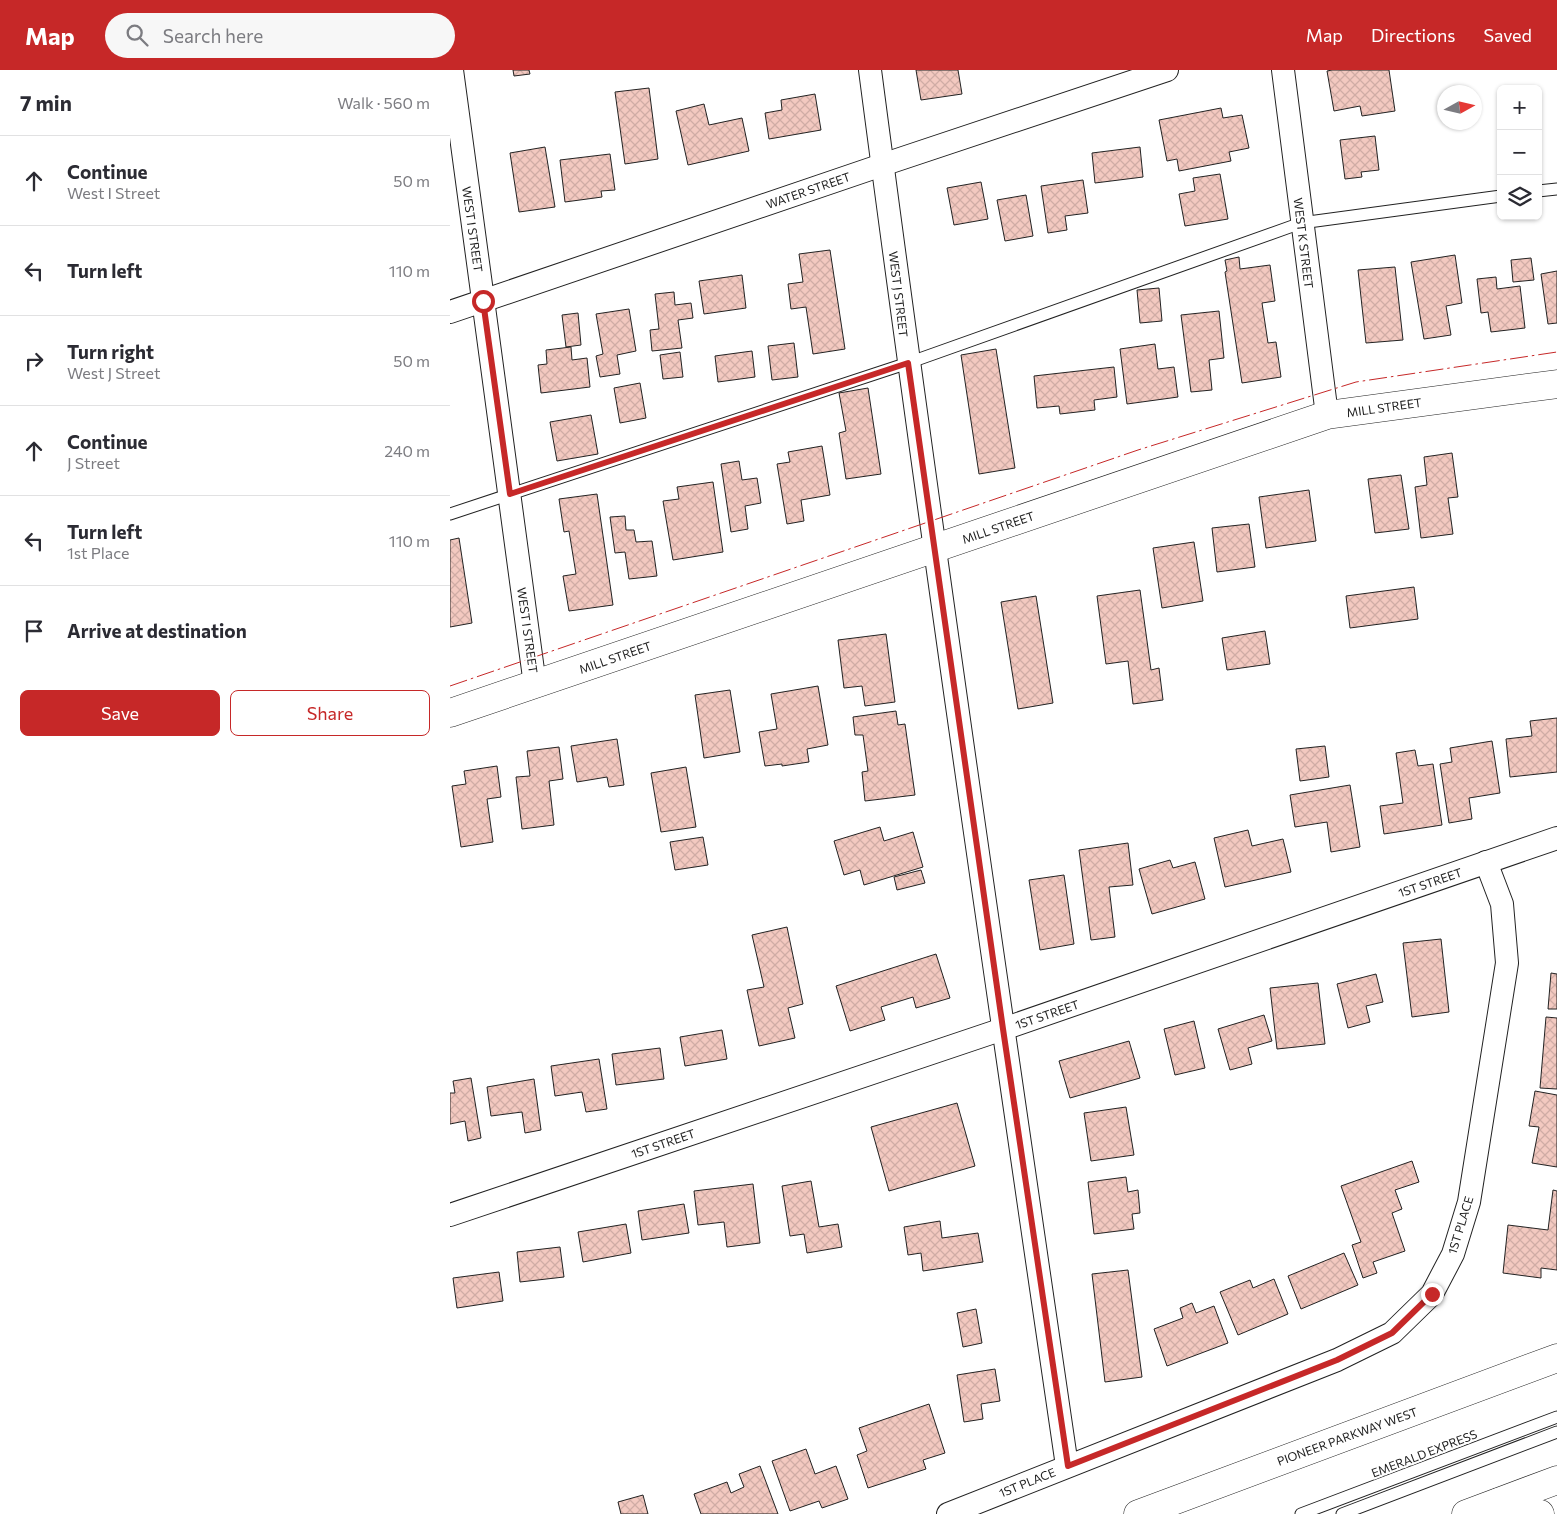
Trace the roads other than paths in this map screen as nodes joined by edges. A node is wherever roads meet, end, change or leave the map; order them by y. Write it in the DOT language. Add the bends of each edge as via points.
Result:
graph roads {
  1 [pos="452,70"];
  2 [pos="870,70"];
  3 [pos="1167,70"];
  4 [pos="1283,70"];
  5 [pos="882,165"];
  6 [pos="1557,188"];
  7 [pos="1542,190"];
  8 [pos="1497,197"];
  9 [pos="1302,223"];
  10 [pos="483,301"];
  11 [pos="450,312"];
  12 [pos="908,363"];
  13 [pos="1557,384"];
  14 [pos="1327,415"];
  15 [pos="510,494"];
  16 [pos="450,514"];
  17 [pos="935,548"];
  18 [pos="535,685"];
  19 [pos="450,714"];
  20 [pos="1557,838"];
  21 [pos="1486,862"];
  22 [pos="1003,1029"];
  23 [pos="450,1215"];
  24 [pos="1557,1358"];
  25 [pos="1557,1417"];
  26 [pos="1557,1432"];
  27 [pos="1068,1466"];
  28 [pos="1557,1480"];
  29 [pos="1499,1502"];
  30 [pos="948,1514"];
  31 [pos="1138,1514"];
  32 [pos="1301,1514"];
  33 [pos="1342,1514"];
  34 [pos="1466,1514"];
  35 [pos="1540,1514"];
  1 -- 10 [label="street, WEST I STREET"];
  2 -- 5 [label="street, WEST J STREET"];
  3 -- 5 [label="street, WATER STREET"];
  4 -- 9 [label="street, WEST K STREET"];
  5 -- 10 [label="street, WATER STREET"];
  5 -- 12 [label="street, WEST J STREET"];
  6 -- 7 [label="lane"];
  8 -- 9 [label="lane"];
  9 -- 12 [label="lane"];
  9 -- 14 [label="street, WEST K STREET"];
  10 -- 11 [label="street, WATER STREET"];
  10 -- 15 [label="street, WEST I STREET"];
  12 -- 15 [label="lane"];
  12 -- 17 [label="street, WEST J STREET"];
  13 -- 14 [label="street, MILL STREET"];
  14 -- 17 [label="street, MILL STREET"];
  15 -- 16 [label="lane"];
  15 -- 18 [label="street, WEST I STREET"];
  17 -- 18 [label="street, MILL STREET"];
  17 -- 22 [label="street, WEST J STREET"];
  18 -- 19 [label="street, MILL STREET"];
  20 -- 21 [label="street, 1ST STREET"];
  21 -- 22 [label="street, 1ST STREET"];
  21 -- 27 [label="street, 1ST PLACE" via="1502,904 1507,963 1469,1202 1453,1254 1432,1294 1392,1333 1337,1360"];
  22 -- 23 [label="street, 1ST STREET"];
  22 -- 27 [label="street, WEST J STREET"];
  24 -- 31 [label="street, PIONEER PARKWAY WEST"];
  25 -- 32 [label="lane, EMERALD EXPRESS"];
  26 -- 33 [label="lane"];
  27 -- 30 [label="street, 1ST PLACE"];
  28 -- 29 [label="street"];
  29 -- 34 [label="street"];
  29 -- 35 [label="street"];
}
